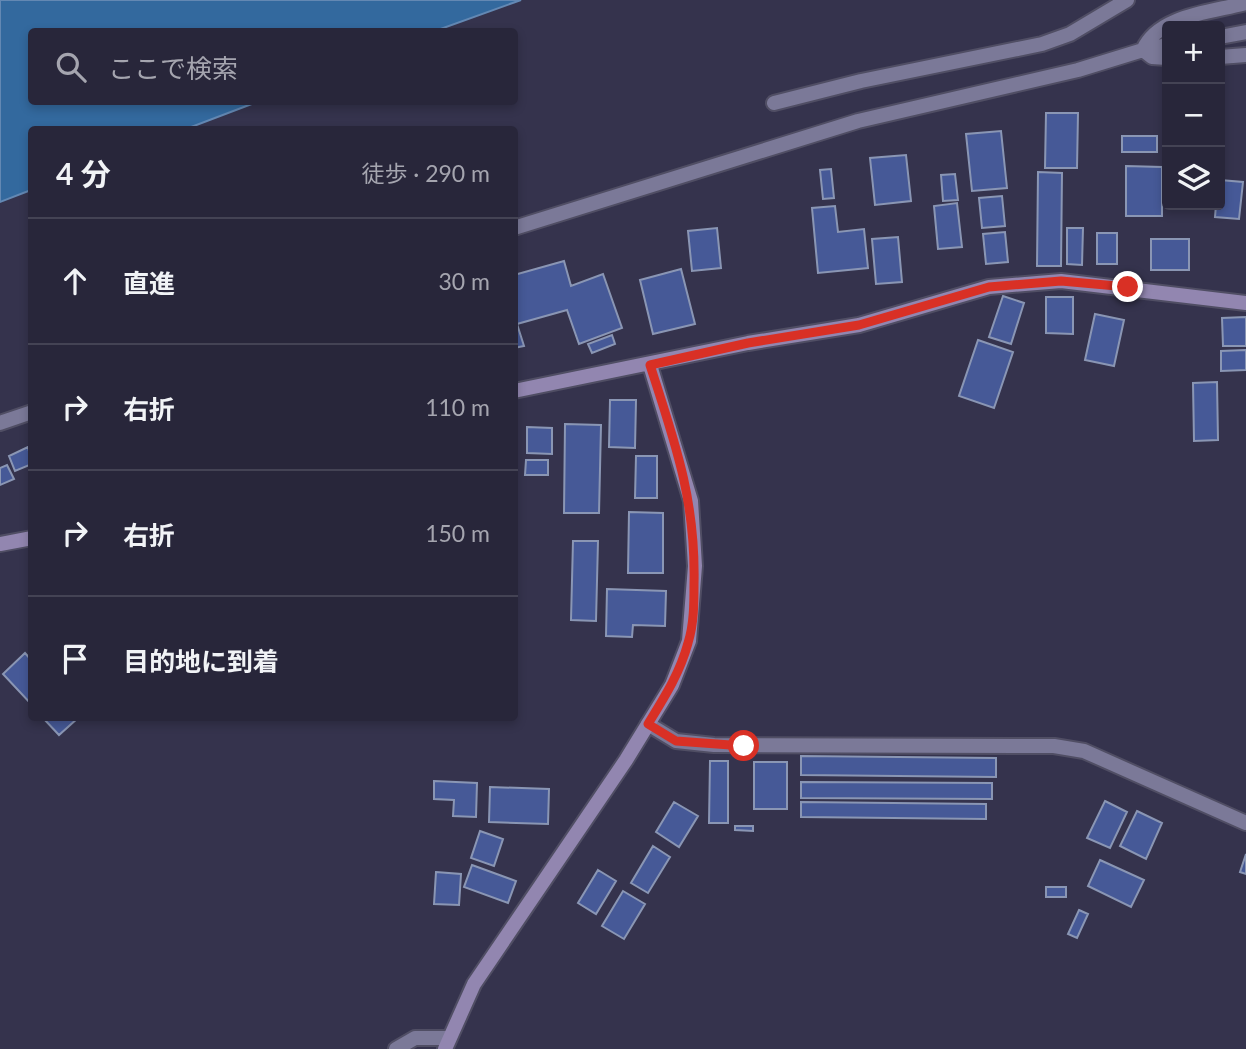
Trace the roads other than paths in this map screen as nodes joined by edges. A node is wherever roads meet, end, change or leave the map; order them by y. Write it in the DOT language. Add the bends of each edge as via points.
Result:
graph roads {
  1 [pos="1127,0"];
  2 [pos="1246,3"];
  3 [pos="1246,32"];
  4 [pos="1225,36"];
  5 [pos="1162,47"];
  6 [pos="1143,50"];
  7 [pos="1246,55"];
  8 [pos="1225,57"];
  9 [pos="1162,58"];
  10 [pos="774,103"];
  11 [pos="518,227"];
  12 [pos="1246,303"];
  13 [pos="650,365"];
  14 [pos="518,390"];
  15 [pos="28,413"];
  16 [pos="0,423"];
  17 [pos="28,539"];
  18 [pos="0,544"];
  19 [pos="648,724"];
  20 [pos="1246,823"];
  21 [pos="447,1044"];
  22 [pos="396,1049"];
  1 -- 10 [label="street" via="1070,34 1042,44"];
  2 -- 6 [label="street" via="1168,24 1148,38"];
  3 -- 4 [label="street"];
  5 -- 6 [label="street"];
  6 -- 9 [label="street"];
  6 -- 11 [label="street" via="1078,70 858,121"];
  7 -- 8 [label="street"];
  12 -- 13 [label="street" via="1128,287 1033,282 989,287 859,325"];
  13 -- 14 [label="street"];
  13 -- 19 [label="street" via="691,501 695,566 689,641 672,685"];
  15 -- 16 [label="street"];
  17 -- 18 [label="street"];
  19 -- 20 [label="street" via="676,741 702,745 1054,746 1084,751"];
  19 -- 21 [label="street" via="485,967"];
  21 -- 22 [label="street" via="415,1038"];
}
